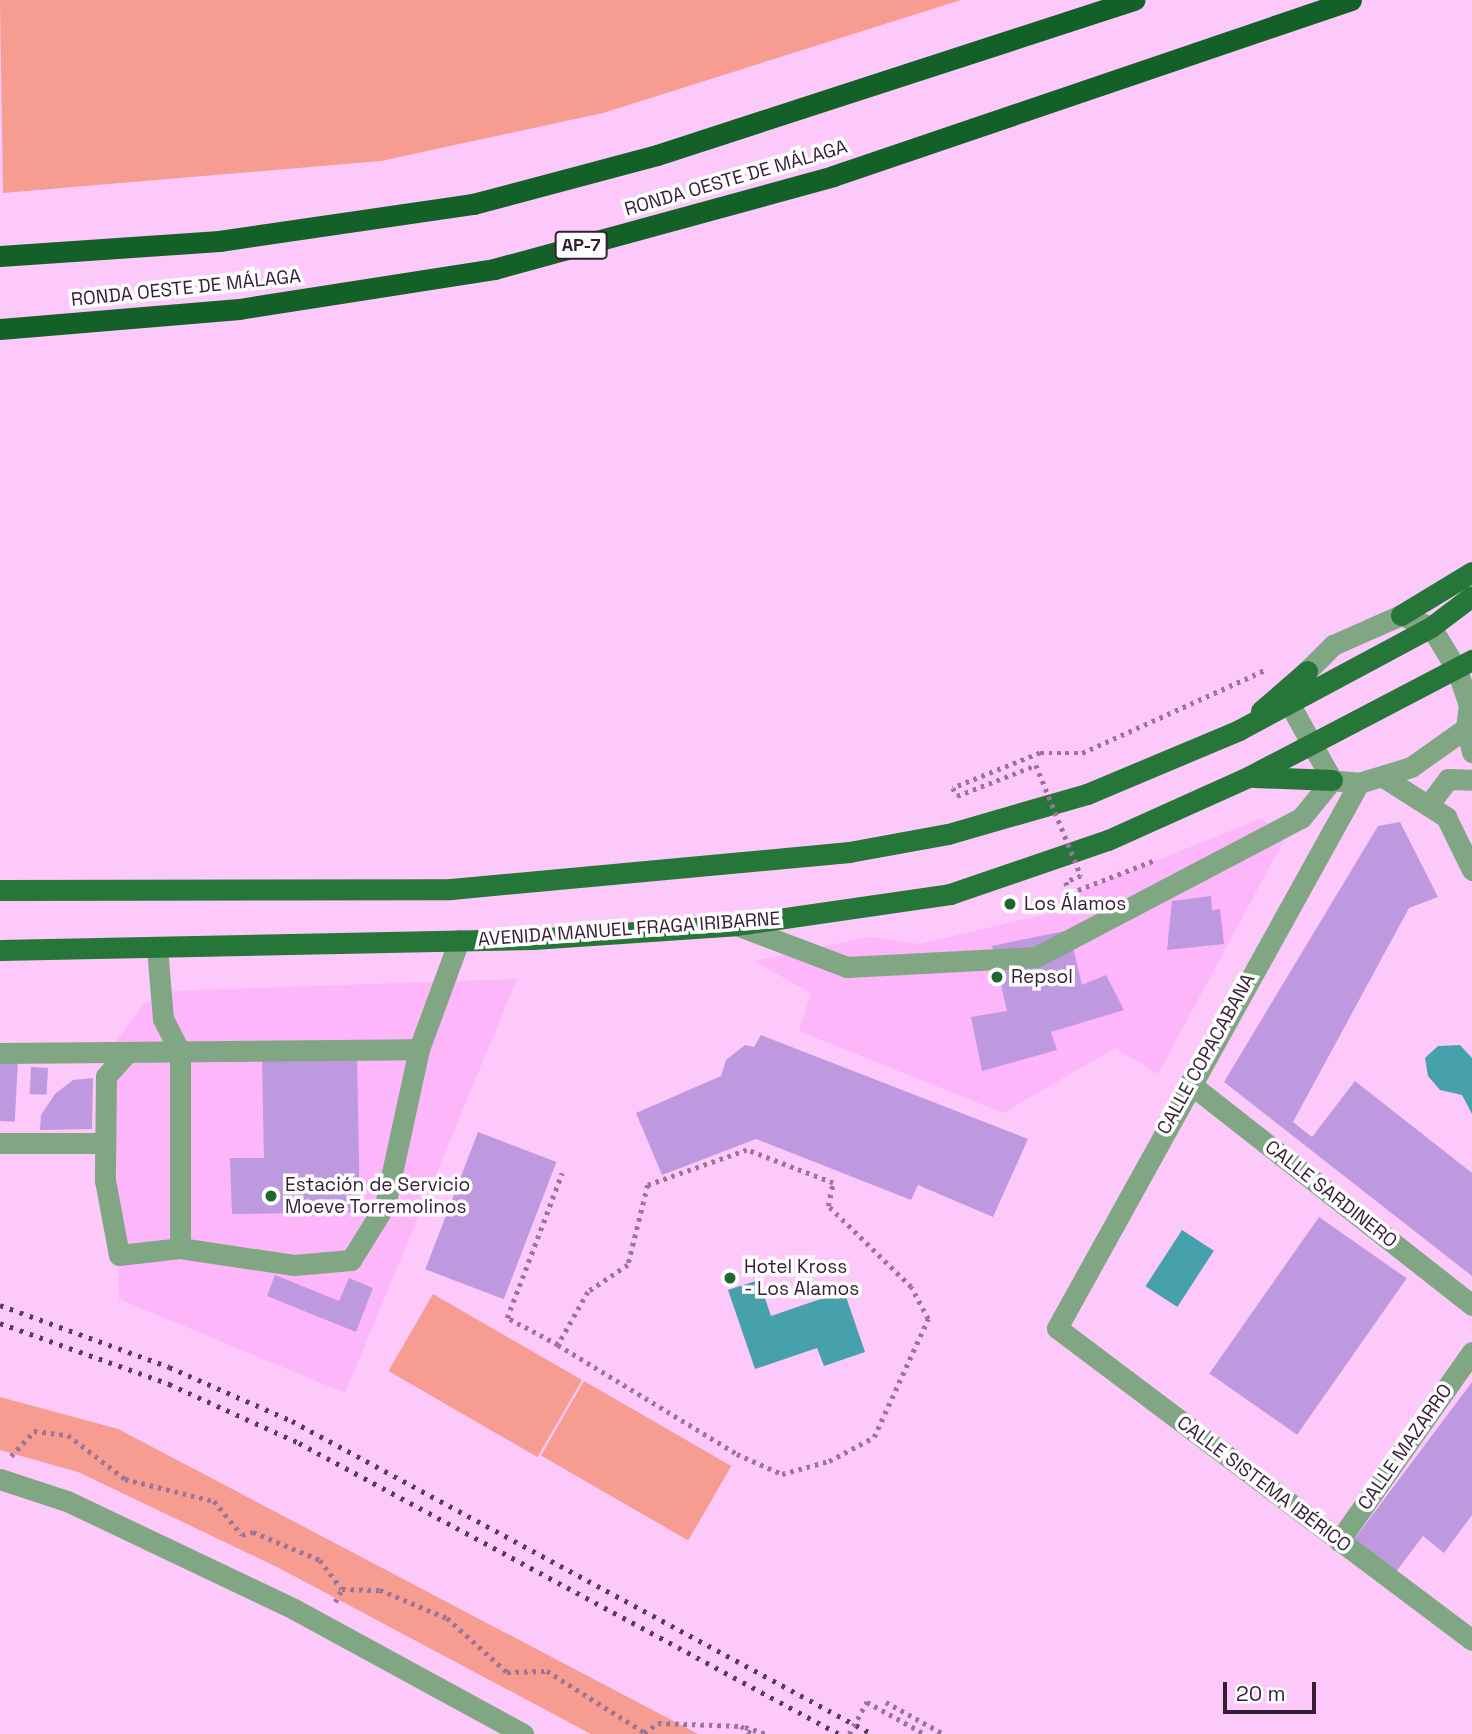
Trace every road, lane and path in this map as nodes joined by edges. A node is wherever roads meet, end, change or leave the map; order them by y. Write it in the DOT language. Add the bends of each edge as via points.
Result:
graph roads {
  1 [pos="1351,0"];
  2 [pos="1126,3"];
  3 [pos="0,256"];
  4 [pos="0,329"];
  5 [pos="1472,572"];
  6 [pos="1472,596"];
  7 [pos="1401,615"];
  8 [pos="1431,627"];
  9 [pos="1282,662"];
  10 [pos="1464,665"];
  11 [pos="1307,671"];
  12 [pos="1290,705"];
  13 [pos="1466,728"];
  14 [pos="1239,730"];
  15 [pos="1311,749"];
  16 [pos="1472,752"];
  17 [pos="1248,777"];
  18 [pos="1383,777"];
  19 [pos="1332,780"];
  20 [pos="1472,780"];
  21 [pos="1359,783"];
  22 [pos="1430,803"];
  23 [pos="1153,861"];
  24 [pos="1472,870"];
  25 [pos="0,890"];
  26 [pos="736,925"];
  27 [pos="459,940"];
  28 [pos="157,947"];
  29 [pos="0,950"];
  30 [pos="419,1049"];
  31 [pos="180,1052"];
  32 [pos="0,1053"];
  33 [pos="127,1054"];
  34 [pos="1189,1083"];
  35 [pos="0,1143"];
  36 [pos="105,1143"];
  37 [pos="562,1173"];
  38 [pos="180,1248"];
  39 [pos="1472,1306"];
  40 [pos="1056,1328"];
  41 [pos="558,1345"];
  42 [pos="1472,1352"];
  43 [pos="3,1470"];
  44 [pos="1339,1541"];
  45 [pos="342,1589"];
  46 [pos="324,1625"];
  47 [pos="1472,1640"];
  48 [pos="886,1702"];
  49 [pos="741,1726"];
  50 [pos="523,1734"];
  51 [pos="645,1734"];
  52 [pos="752,1734"];
  53 [pos="767,1734"];
  54 [pos="849,1734"];
  55 [pos="925,1734"];
  56 [pos="944,1734"];
  1 -- 4 [label="highway, RONDA OESTE DE MÁLAGA / AP-7" via="833,176 494,268 239,309"];
  2 -- 3 [label="highway" via="657,155 473,204 219,241"];
  5 -- 7 [label="main road"];
  6 -- 8 [label="main road"];
  7 -- 8 [label="street"];
  7 -- 11 [label="street" via="1333,645"];
  8 -- 10 [label="street"];
  8 -- 12 [label="main road"];
  9 -- 23 [label="path, bridge" via="1082,753 1040,753 953,788 957,796 1036,765 1081,876 1066,882 1070,893"];
  10 -- 13 [label="street" via="1469,704"];
  10 -- 15 [label="main road, AVENIDA MANUEL FRAGA IRIBARNE"];
  11 -- 12 [label="street"];
  11 -- 14 [label="main road"];
  12 -- 14 [label="main road"];
  12 -- 15 [label="street"];
  13 -- 16 [label="street"];
  13 -- 18 [label="street" via="1444,748"];
  14 -- 25 [label="main road" via="1087,794 948,834 849,852 451,889"];
  15 -- 17 [label="main road, AVENIDA MANUEL FRAGA IRIBARNE"];
  15 -- 19 [label="street"];
  17 -- 19 [label="main road"];
  17 -- 26 [label="main road, AVENIDA MANUEL FRAGA IRIBARNE" via="1108,840 950,894"];
  18 -- 21 [label="street"];
  18 -- 22 [label="street"];
  19 -- 21 [label="street"];
  19 -- 26 [label="street" via="1301,818 1036,957 847,967"];
  20 -- 22 [label="street" via="1448,779"];
  21 -- 34 [label="street, CALLE COPACABANA"];
  22 -- 24 [label="street" via="1446,817"];
  26 -- 27 [label="main road, AVENIDA MANUEL FRAGA IRIBARNE"];
  27 -- 28 [label="main road, AVENIDA MANUEL FRAGA IRIBARNE"];
  27 -- 30 [label="street"];
  28 -- 29 [label="main road, AVENIDA MANUEL FRAGA IRIBARNE"];
  28 -- 31 [label="street" via="163,1019"];
  30 -- 31 [label="street"];
  30 -- 38 [label="street" via="384,1205 351,1260 294,1265"];
  31 -- 33 [label="street"];
  31 -- 38 [label="street"];
  32 -- 33 [label="street"];
  33 -- 36 [label="street" via="106,1076"];
  34 -- 39 [label="street, CALLE SARDINERO"];
  34 -- 40 [label="street, CALLE COPACABANA"];
  35 -- 36 [label="street"];
  36 -- 38 [label="street" via="105,1180 119,1255"];
  37 -- 41 [label="path" via="507,1318"];
  40 -- 44 [label="street, CALLE SISTEMA IBÉRICO"];
  41 -- 41 [label="path" via="587,1293 628,1265 648,1185 747,1150 833,1183 828,1206 911,1287 928,1319 874,1437 829,1461 782,1474 737,1454"];
  42 -- 44 [label="street, CALLE MAZARRO"];
  43 -- 45 [label="path" via="34,1431 68,1435 125,1479 214,1501 242,1535 253,1532 320,1560"];
  43 -- 46 [label="street"];
  44 -- 47 [label="street, CALLE SISTEMA IBÉRICO"];
  45 -- 46 [label="path"];
  45 -- 51 [label="path" via="380,1590 447,1619 507,1672 547,1671"];
  46 -- 50 [label="street"];
  48 -- 56 [label="path"];
  49 -- 51 [label="path" via="657,1723"];
  49 -- 52 [label="path"];
  49 -- 53 [label="path"];
  54 -- 55 [label="path, bridge" via="867,1702"];
}
